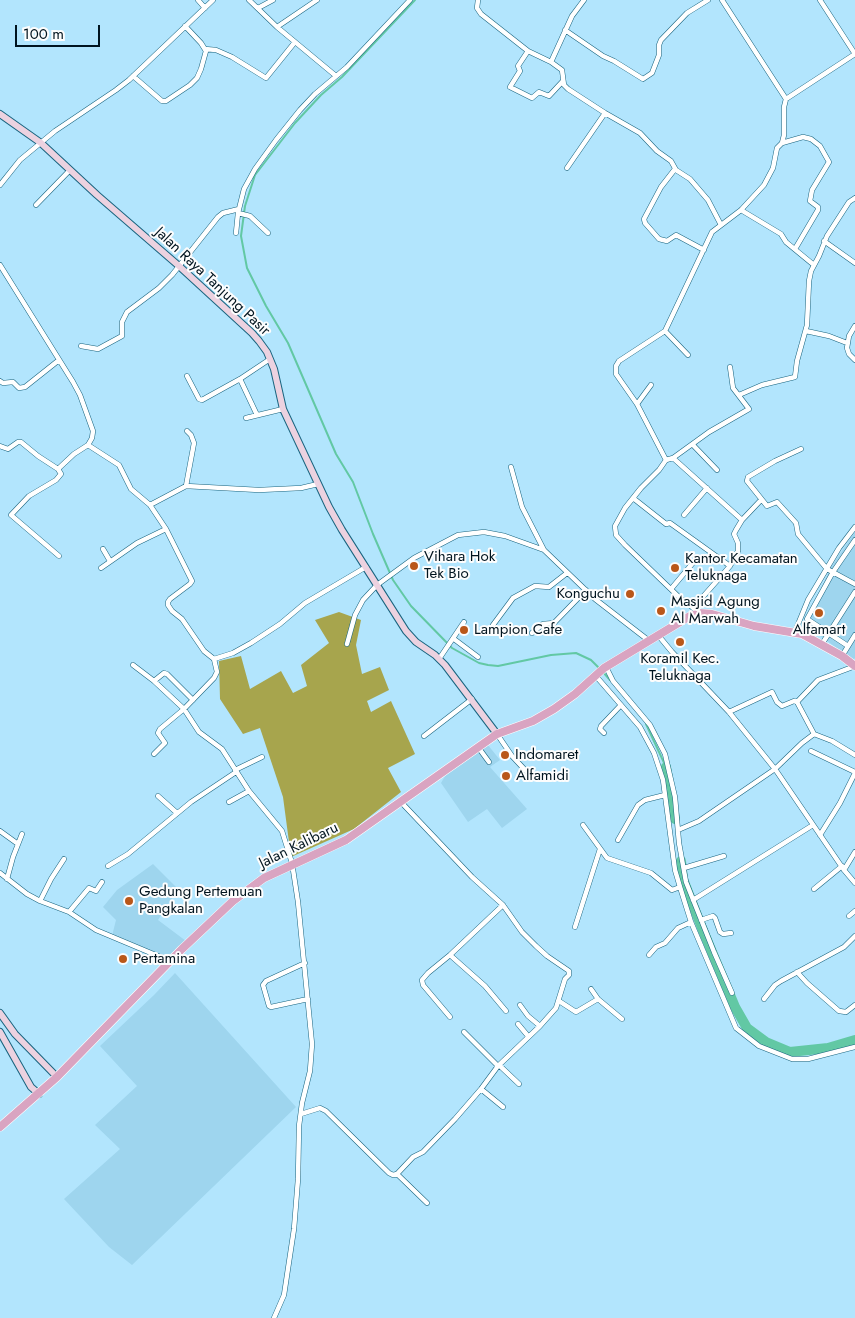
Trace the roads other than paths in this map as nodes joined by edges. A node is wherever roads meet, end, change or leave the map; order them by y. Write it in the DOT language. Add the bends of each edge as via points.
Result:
graph roads {
  1 [pos="198,0"];
  2 [pos="213,0"];
  3 [pos="249,0"];
  4 [pos="272,0"];
  5 [pos="317,0"];
  6 [pos="410,0"];
  7 [pos="478,0"];
  8 [pos="584,0"];
  9 [pos="708,0"];
  10 [pos="722,0"];
  11 [pos="820,0"];
  12 [pos="205,8"];
  13 [pos="258,8"];
  14 [pos="185,26"];
  15 [pos="277,27"];
  16 [pos="565,30"];
  17 [pos="295,42"];
  18 [pos="206,49"];
  19 [pos="528,51"];
  20 [pos="855,54"];
  21 [pos="551,62"];
  22 [pos="133,76"];
  23 [pos="336,76"];
  24 [pos="563,81"];
  25 [pos="786,99"];
  26 [pos="605,113"];
  27 [pos="0,114"];
  28 [pos="41,142"];
  29 [pos="782,143"];
  30 [pos="567,168"];
  31 [pos="675,169"];
  32 [pos="70,170"];
  33 [pos="0,184"];
  34 [pos="855,198"];
  35 [pos="36,204"];
  36 [pos="741,210"];
  37 [pos="238,212"];
  38 [pos="721,225"];
  39 [pos="236,233"];
  40 [pos="268,233"];
  41 [pos="824,241"];
  42 [pos="795,249"];
  43 [pos="704,250"];
  44 [pos="855,263"];
  45 [pos="0,265"];
  46 [pos="814,265"];
  47 [pos="180,266"];
  48 [pos="855,326"];
  49 [pos="665,331"];
  50 [pos="806,331"];
  51 [pos="847,343"];
  52 [pos="81,346"];
  53 [pos="688,356"];
  54 [pos="270,359"];
  55 [pos="59,360"];
  56 [pos="855,360"];
  57 [pos="730,367"];
  58 [pos="187,376"];
  59 [pos="240,379"];
  60 [pos="0,381"];
  61 [pos="650,386"];
  62 [pos="739,395"];
  63 [pos="637,404"];
  64 [pos="282,409"];
  65 [pos="257,415"];
  66 [pos="246,418"];
  67 [pos="187,431"];
  68 [pos="693,444"];
  69 [pos="88,445"];
  70 [pos="0,446"];
  71 [pos="801,449"];
  72 [pos="673,458"];
  73 [pos="666,460"];
  74 [pos="511,467"];
  75 [pos="58,469"];
  76 [pos="718,470"];
  77 [pos="318,484"];
  78 [pos="186,486"];
  79 [pos="708,488"];
  80 [pos="633,498"];
  81 [pos="761,500"];
  82 [pos="150,505"];
  83 [pos="684,515"];
  84 [pos="742,520"];
  85 [pos="855,527"];
  86 [pos="166,529"];
  87 [pos="855,540"];
  88 [pos="103,549"];
  89 [pos="544,550"];
  90 [pos="59,556"];
  91 [pos="110,561"];
  92 [pos="692,564"];
  93 [pos="366,566"];
  94 [pos="730,566"];
  95 [pos="100,568"];
  96 [pos="827,568"];
  97 [pos="833,572"];
  98 [pos="566,573"];
  99 [pos="378,583"];
  100 [pos="855,584"];
  101 [pos="671,589"];
  102 [pos="586,590"];
  103 [pos="855,592"];
  104 [pos="692,608"];
  105 [pos="700,613"];
  106 [pos="464,622"];
  107 [pos="493,626"];
  108 [pos="532,633"];
  109 [pos="828,633"];
  110 [pos="794,634"];
  111 [pos="658,635"];
  112 [pos="855,635"];
  113 [pos="648,640"];
  114 [pos="452,641"];
  115 [pos="347,644"];
  116 [pos="822,644"];
  117 [pos="848,646"];
  118 [pos="842,656"];
  119 [pos="478,657"];
  120 [pos="439,658"];
  121 [pos="214,659"];
  122 [pos="133,665"];
  123 [pos="855,666"];
  124 [pos="600,671"];
  125 [pos="154,681"];
  126 [pos="472,699"];
  127 [pos="193,700"];
  128 [pos="797,702"];
  129 [pos="621,704"];
  130 [pos="184,709"];
  131 [pos="730,712"];
  132 [pos="604,733"];
  133 [pos="497,734"];
  134 [pos="814,734"];
  135 [pos="424,736"];
  136 [pos="478,747"];
  137 [pos="811,751"];
  138 [pos="154,754"];
  139 [pos="855,755"];
  140 [pos="262,757"];
  141 [pos="489,762"];
  142 [pos="775,770"];
  143 [pos="236,771"];
  144 [pos="526,771"];
  145 [pos="855,772"];
  146 [pos="248,791"];
  147 [pos="666,795"];
  148 [pos="158,796"];
  149 [pos="400,801"];
  150 [pos="229,802"];
  151 [pos="177,813"];
  152 [pos="813,825"];
  153 [pos="583,826"];
  154 [pos="0,830"];
  155 [pos="678,830"];
  156 [pos="22,834"];
  157 [pos="820,835"];
  158 [pos="618,840"];
  159 [pos="18,844"];
  160 [pos="600,849"];
  161 [pos="855,852"];
  162 [pos="724,856"];
  163 [pos="64,859"];
  164 [pos="292,863"];
  165 [pos="108,866"];
  166 [pos="684,868"];
  167 [pos="843,868"];
  168 [pos="0,873"];
  169 [pos="7,879"];
  170 [pos="102,882"];
  171 [pos="855,883"];
  172 [pos="680,887"];
  173 [pos="814,889"];
  174 [pos="693,900"];
  175 [pos="40,901"];
  176 [pos="503,905"];
  177 [pos="855,911"];
  178 [pos="69,912"];
  179 [pos="849,916"];
  180 [pos="701,920"];
  181 [pos="691,922"];
  182 [pos="575,927"];
  183 [pos="731,933"];
  184 [pos="855,936"];
  185 [pos="450,955"];
  186 [pos="649,955"];
  187 [pos="170,961"];
  188 [pos="304,963"];
  189 [pos="797,972"];
  190 [pos="591,989"];
  191 [pos="732,993"];
  192 [pos="308,999"];
  193 [pos="598,999"];
  194 [pos="764,999"];
  195 [pos="559,1001"];
  196 [pos="520,1005"];
  197 [pos="855,1005"];
  198 [pos="506,1011"];
  199 [pos="0,1013"];
  200 [pos="450,1017"];
  201 [pos="622,1019"];
  202 [pos="518,1024"];
  203 [pos="540,1026"];
  204 [pos="0,1032"];
  205 [pos="464,1032"];
  206 [pos="528,1036"];
  207 [pos="855,1047"];
  208 [pos="499,1065"];
  209 [pos="57,1077"];
  210 [pos="519,1084"];
  211 [pos="481,1089"];
  212 [pos="39,1094"];
  213 [pos="503,1107"];
  214 [pos="301,1114"];
  215 [pos="0,1127"];
  216 [pos="397,1174"];
  217 [pos="427,1203"];
  218 [pos="274,1318"];
  1 -- 12 [label="street"];
  2 -- 12 [label="street"];
  3 -- 13 [label="street"];
  4 -- 13 [label="street"];
  5 -- 15 [label="street"];
  6 -- 23 [label="street"];
  7 -- 19 [label="street" via="481,14"];
  8 -- 16 [label="street"];
  9 -- 16 [label="street" via="687,13 661,40 652,72 643,79"];
  10 -- 25 [label="street"];
  11 -- 20 [label="street"];
  12 -- 14 [label="street"];
  13 -- 15 [label="street"];
  14 -- 18 [label="street"];
  14 -- 22 [label="street"];
  15 -- 17 [label="street"];
  16 -- 21 [label="street"];
  17 -- 18 [label="street" via="266,78 232,57"];
  17 -- 23 [label="street"];
  18 -- 22 [label="street" via="197,78 166,100 160,100"];
  19 -- 21 [label="street"];
  19 -- 24 [label="street" via="510,87 532,98 539,92 550,96"];
  20 -- 25 [label="street"];
  21 -- 24 [label="street" via="562,70"];
  22 -- 28 [label="street"];
  23 -- 37 [label="street" via="300,110 260,162 249,178"];
  24 -- 26 [label="street" via="568,89"];
  25 -- 29 [label="street"];
  26 -- 30 [label="street"];
  26 -- 31 [label="street" via="640,133 671,161"];
  27 -- 28 [label="street, Jalan Raya Tanjung Pasir"];
  28 -- 32 [label="street, Jalan Raya Tanjung Pasir"];
  28 -- 33 [label="street"];
  29 -- 36 [label="street" via="777,148 773,168 764,185"];
  29 -- 42 [label="street" via="803,137 811,139 820,146 829,162 812,190 810,201 818,210"];
  31 -- 38 [label="street" via="700,190"];
  31 -- 43 [label="street" via="660,187 645,223 659,239 667,241 676,234"];
  32 -- 35 [label="street"];
  32 -- 47 [label="street, Jalan Raya Tanjung Pasir"];
  34 -- 41 [label="street" via="849,202"];
  36 -- 38 [label="street"];
  36 -- 42 [label="street" via="781,234"];
  37 -- 39 [label="street"];
  37 -- 40 [label="street" via="247,215"];
  37 -- 47 [label="street" via="218,217"];
  38 -- 43 [label="street" via="712,232"];
  41 -- 44 [label="street"];
  41 -- 46 [label="street"];
  42 -- 46 [label="street"];
  43 -- 49 [label="street"];
  45 -- 55 [label="street"];
  46 -- 50 [label="street" via="809,281"];
  47 -- 52 [label="street" via="159,288 127,312 122,322 122,336 98,350"];
  47 -- 54 [label="street, Jalan Raya Tanjung Pasir" via="252,333"];
  48 -- 51 [label="street"];
  49 -- 53 [label="street"];
  49 -- 63 [label="street" via="616,366 616,374"];
  50 -- 51 [label="street"];
  50 -- 62 [label="street" via="795,377"];
  51 -- 56 [label="street" via="849,354"];
  54 -- 59 [label="street"];
  54 -- 64 [label="street, Jalan Raya Tanjung Pasir"];
  55 -- 60 [label="street" via="22,388 13,382"];
  55 -- 69 [label="street" via="80,395 91,425 93,435"];
  57 -- 62 [label="street" via="731,381"];
  58 -- 59 [label="street" via="202,400"];
  59 -- 65 [label="street"];
  61 -- 63 [label="street"];
  62 -- 68 [label="street" via="749,409"];
  63 -- 73 [label="street"];
  64 -- 65 [label="street"];
  64 -- 77 [label="street, Jalan Raya Tanjung Pasir"];
  65 -- 66 [label="street"];
  67 -- 78 [label="street" via="194,443"];
  68 -- 72 [label="street"];
  68 -- 76 [label="street"];
  69 -- 75 [label="street"];
  69 -- 82 [label="street" via="119,465 134,493"];
  70 -- 75 [label="street" via="8,449 21,442"];
  71 -- 81 [label="street" via="775,460 748,478"];
  72 -- 73 [label="street"];
  72 -- 79 [label="street"];
  73 -- 80 [label="street"];
  74 -- 89 [label="street" via="522,507"];
  75 -- 90 [label="street" via="61,474 56,480 29,496 12,515"];
  77 -- 78 [label="street" via="259,490"];
  77 -- 93 [label="street, Jalan Raya Tanjung Pasir" via="328,507"];
  78 -- 82 [label="street"];
  79 -- 83 [label="street"];
  79 -- 84 [label="street"];
  80 -- 94 [label="street"];
  80 -- 101 [label="street" via="616,522 616,535"];
  81 -- 84 [label="street"];
  81 -- 96 [label="street" via="767,506 777,502 796,523 798,534"];
  82 -- 86 [label="street"];
  84 -- 94 [label="street" via="734,534 738,551"];
  85 -- 96 [label="street"];
  86 -- 91 [label="street" via="136,543"];
  86 -- 121 [label="street" via="192,581 170,598 168,605 182,619 204,652"];
  87 -- 97 [label="street"];
  88 -- 91 [label="street"];
  89 -- 98 [label="street"];
  89 -- 99 [label="street" via="506,536 474,532 458,535 414,558"];
  91 -- 95 [label="street"];
  92 -- 101 [label="street"];
  93 -- 99 [label="street, Jalan Raya Tanjung Pasir"];
  93 -- 121 [label="street" via="305,603 251,643"];
  94 -- 104 [label="street"];
  96 -- 97 [label="street"];
  96 -- 110 [label="street" via="808,600"];
  97 -- 100 [label="street"];
  97 -- 109 [label="street" via="807,619"];
  98 -- 102 [label="street"];
  98 -- 107 [label="street" via="549,587 535,586 513,598"];
  99 -- 115 [label="street" via="355,615"];
  99 -- 120 [label="street, Jalan Raya Tanjung Pasir" via="406,631"];
  101 -- 104 [label="street"];
  102 -- 108 [label="street" via="554,623 547,622"];
  102 -- 113 [label="street"];
  103 -- 109 [label="street"];
  104 -- 105 [label="street"];
  105 -- 110 [label="main road"];
  105 -- 111 [label="main road, Jalan Kalibaru"];
  106 -- 114 [label="street"];
  109 -- 116 [label="street"];
  109 -- 117 [label="street"];
  110 -- 116 [label="main road" via="802,634"];
  111 -- 113 [label="main road, Jalan Kalibaru"];
  111 -- 131 [label="street"];
  112 -- 117 [label="street"];
  113 -- 124 [label="main road, Jalan Kalibaru"];
  114 -- 119 [label="street"];
  114 -- 120 [label="street"];
  116 -- 118 [label="main road"];
  117 -- 118 [label="street"];
  118 -- 123 [label="main road"];
  120 -- 126 [label="street, Jalan Raya Tanjung Pasir"];
  121 -- 127 [label="street" via="216,676"];
  122 -- 125 [label="street"];
  123 -- 128 [label="street" via="818,680"];
  124 -- 129 [label="street"];
  124 -- 133 [label="main road, Jalan Kalibaru" via="554,709"];
  124 -- 155 [label="street" via="614,681 650,724 663,749 676,797"];
  125 -- 127 [label="street" via="167,674"];
  125 -- 130 [label="street"];
  126 -- 133 [label="street, Jalan Raya Tanjung Pasir"];
  126 -- 135 [label="street"];
  127 -- 130 [label="street"];
  128 -- 131 [label="street" via="782,706 772,692"];
  128 -- 134 [label="street"];
  129 -- 132 [label="street" via="600,728"];
  129 -- 147 [label="street" via="640,727 654,753"];
  130 -- 138 [label="street" via="159,731 165,743"];
  130 -- 143 [label="street" via="199,732 222,749"];
  131 -- 142 [label="street"];
  133 -- 136 [label="main road, Jalan Kalibaru"];
  133 -- 144 [label="street"];
  134 -- 139 [label="street"];
  134 -- 142 [label="street"];
  136 -- 141 [label="street"];
  136 -- 149 [label="main road, Jalan Kalibaru"];
  137 -- 145 [label="street"];
  140 -- 143 [label="street"];
  142 -- 152 [label="street"];
  142 -- 155 [label="street" via="699,820"];
  143 -- 146 [label="street"];
  143 -- 151 [label="street"];
  145 -- 157 [label="street"];
  146 -- 150 [label="street"];
  146 -- 164 [label="street" via="282,831"];
  147 -- 158 [label="street" via="644,800 638,805"];
  147 -- 172 [label="street"];
  148 -- 151 [label="street"];
  149 -- 164 [label="main road, Jalan Kalibaru" via="346,840"];
  149 -- 176 [label="street"];
  151 -- 165 [label="street" via="128,854"];
  152 -- 157 [label="street"];
  152 -- 174 [label="street"];
  153 -- 160 [label="street"];
  154 -- 159 [label="street"];
  155 -- 166 [label="street"];
  156 -- 159 [label="street"];
  157 -- 167 [label="street"];
  159 -- 169 [label="street"];
  160 -- 172 [label="street" via="611,860 651,873 672,890"];
  160 -- 182 [label="street"];
  161 -- 167 [label="street"];
  162 -- 166 [label="street"];
  163 -- 175 [label="street"];
  164 -- 187 [label="main road, Jalan Kalibaru" via="264,878 233,901"];
  164 -- 188 [label="street"];
  166 -- 174 [label="street"];
  167 -- 171 [label="street"];
  167 -- 173 [label="street"];
  168 -- 169 [label="street"];
  169 -- 175 [label="street"];
  170 -- 178 [label="street" via="96,891 86,890"];
  172 -- 181 [label="street"];
  174 -- 180 [label="street"];
  175 -- 178 [label="street"];
  176 -- 185 [label="street"];
  176 -- 195 [label="street" via="536,946 569,971"];
  177 -- 179 [label="street"];
  178 -- 187 [label="street" via="96,930"];
  180 -- 183 [label="street" via="713,916 720,932"];
  180 -- 191 [label="street"];
  181 -- 186 [label="street" via="678,928"];
  181 -- 207 [label="street" via="731,1019 749,1039 792,1059 808,1059"];
  184 -- 189 [label="street" via="843,947"];
  185 -- 198 [label="street" via="485,986"];
  185 -- 200 [label="street" via="428,972 421,983"];
  187 -- 209 [label="main road, Jalan Kalibaru"];
  188 -- 192 [label="street"];
  188 -- 192 [label="street" via="266,981 264,985 270,1007"];
  189 -- 194 [label="street" via="775,985"];
  189 -- 197 [label="street" via="839,1011 846,1012"];
  190 -- 193 [label="street"];
  192 -- 214 [label="street" via="312,1044"];
  193 -- 195 [label="street" via="576,1012"];
  193 -- 201 [label="street"];
  195 -- 203 [label="street"];
  196 -- 203 [label="street"];
  199 -- 209 [label="street" via="15,1034"];
  202 -- 206 [label="street"];
  203 -- 206 [label="street"];
  204 -- 212 [label="street" via="31,1087"];
  205 -- 208 [label="street"];
  206 -- 208 [label="street"];
  208 -- 210 [label="street"];
  208 -- 211 [label="street"];
  209 -- 212 [label="main road, Jalan Kalibaru"];
  211 -- 213 [label="street"];
  211 -- 216 [label="street" via="423,1152 413,1157"];
  212 -- 215 [label="main road, Jalan Kalibaru"];
  214 -- 216 [label="street" via="320,1108 326,1111 389,1173"];
  214 -- 218 [label="street" via="294,1229 284,1295"];
  216 -- 217 [label="street"];
}
